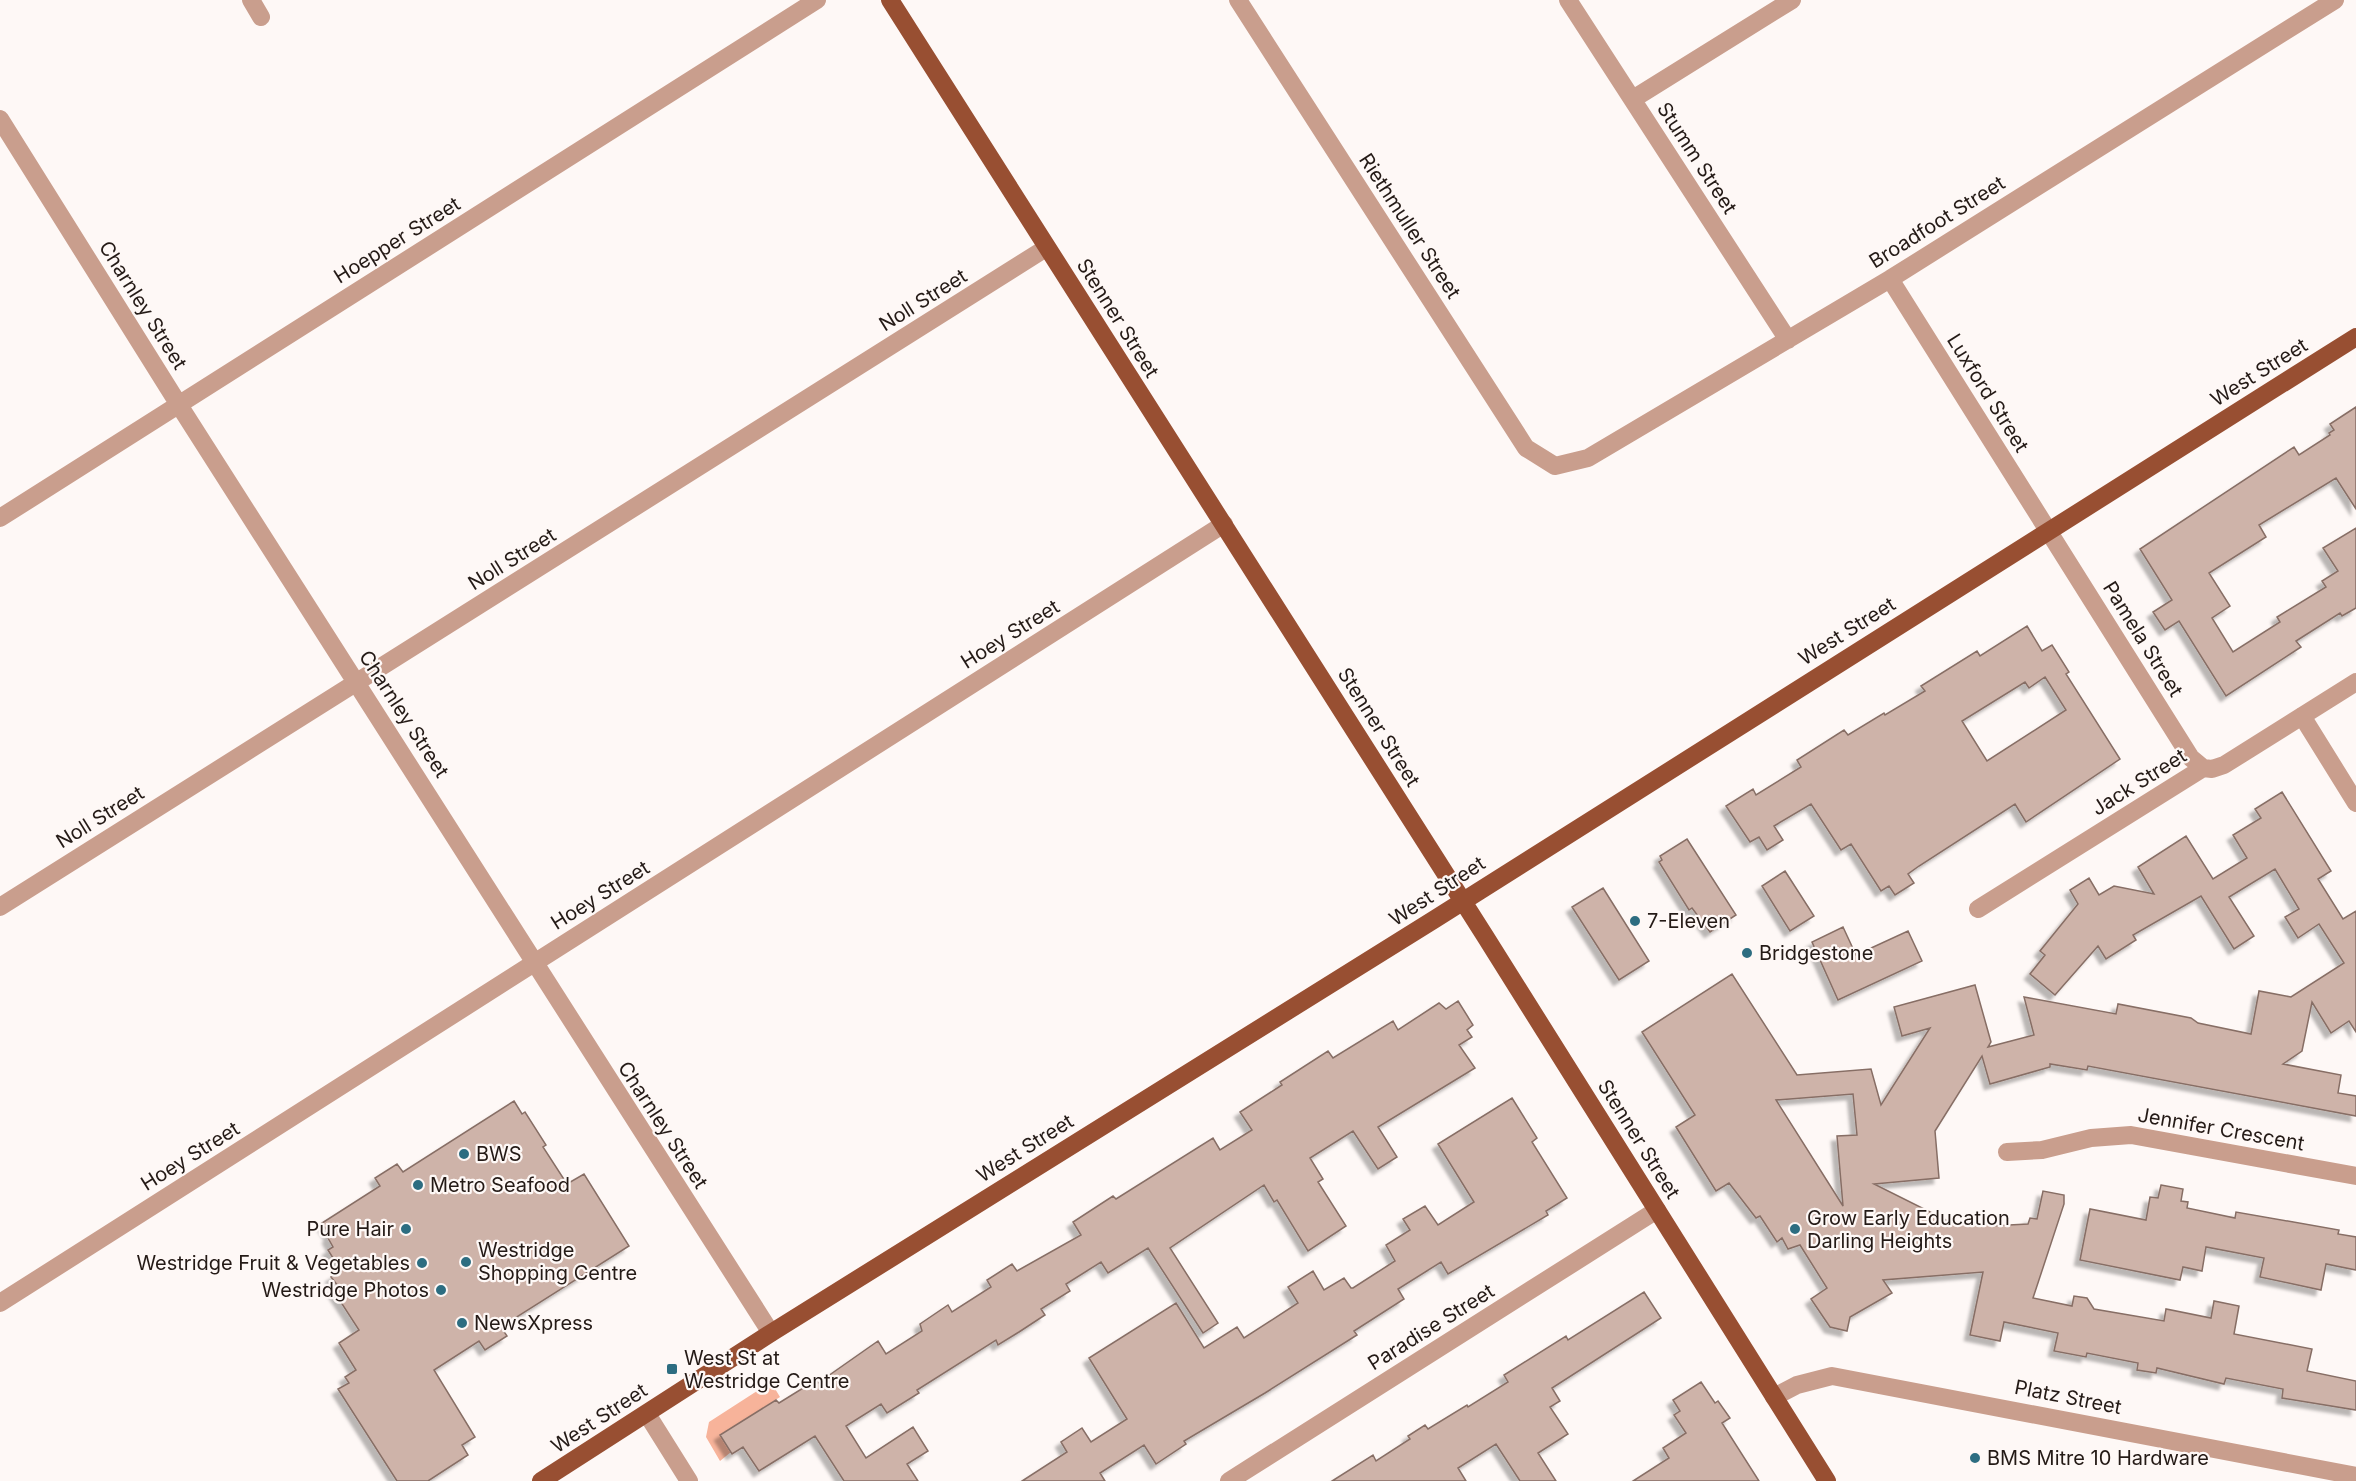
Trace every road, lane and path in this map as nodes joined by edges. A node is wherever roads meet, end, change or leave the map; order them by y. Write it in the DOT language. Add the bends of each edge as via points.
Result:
graph roads {
  1 [pos="250,0"];
  2 [pos="817,0"];
  3 [pos="890,0"];
  4 [pos="1238,0"];
  5 [pos="1568,0"];
  6 [pos="1792,0"];
  7 [pos="2335,0"];
  8 [pos="261,17"];
  9 [pos="1633,99"];
  10 [pos="0,119"];
  11 [pos="1046,248"];
  12 [pos="1890,279"];
  13 [pos="2356,338"];
  14 [pos="1788,340"];
  15 [pos="179,405"];
  16 [pos="1555,466"];
  17 [pos="0,518"];
  18 [pos="1224,524"];
  19 [pos="2048,531"];
  20 [pos="2356,682"];
  21 [pos="357,683"];
  22 [pos="2302,716"];
  23 [pos="2203,768"];
  24 [pos="2356,803"];
  25 [pos="1462,901"];
  26 [pos="0,907"];
  27 [pos="1978,909"];
  28 [pos="535,963"];
  29 [pos="2007,1152"];
  30 [pos="2356,1176"];
  31 [pos="1657,1210"];
  32 [pos="0,1303"];
  33 [pos="771,1333"];
  34 [pos="1774,1397"];
  35 [pos="647,1414"];
  36 [pos="2356,1476"];
  37 [pos="541,1481"];
  38 [pos="689,1481"];
  39 [pos="1229,1481"];
  40 [pos="1827,1481"];
  1 -- 8 [label="street"];
  2 -- 15 [label="street, Hoepper Street"];
  3 -- 11 [label="main road, Stenner Street"];
  4 -- 16 [label="street, Riethmuller Street" via="1526,448"];
  5 -- 9 [label="street, Stumm Street"];
  6 -- 9 [label="street"];
  7 -- 12 [label="street, Broadfoot Street"];
  9 -- 14 [label="street, Stumm Street"];
  10 -- 15 [label="street, Charnley Street"];
  11 -- 18 [label="main road, Stenner Street"];
  11 -- 21 [label="street, Noll Street"];
  12 -- 14 [label="street, Broadfoot Street"];
  12 -- 19 [label="street, Luxford Street"];
  13 -- 19 [label="main road, West Street"];
  14 -- 16 [label="street, Broadfoot Street" via="1588,458"];
  15 -- 17 [label="street, Hoepper Street"];
  15 -- 21 [label="street, Charnley Street"];
  18 -- 25 [label="main road, Stenner Street"];
  18 -- 28 [label="street, Hoey Street"];
  19 -- 23 [label="street, Pamela Street" via="2191,758"];
  19 -- 25 [label="main road, West Street"];
  20 -- 22 [label="street, Jack Street"];
  21 -- 26 [label="street, Noll Street"];
  21 -- 28 [label="street, Charnley Street"];
  22 -- 23 [label="street, Jack Street" via="2224,765"];
  22 -- 24 [label="street"];
  23 -- 27 [label="street, Jack Street"];
  25 -- 31 [label="main road, Stenner Street"];
  25 -- 33 [label="main road, West Street"];
  28 -- 32 [label="street, Hoey Street"];
  28 -- 33 [label="street, Charnley Street"];
  29 -- 30 [label="street, Jennifer Crescent" via="2042,1150 2091,1138 2131,1136"];
  31 -- 34 [label="main road, Stenner Street"];
  31 -- 39 [label="street, Paradise Street"];
  33 -- 35 [label="main road, West Street"];
  34 -- 36 [label="street, Platz Street" via="1797,1385 1832,1376"];
  34 -- 40 [label="main road, Stenner Street"];
  35 -- 37 [label="main road, West Street"];
  35 -- 38 [label="street"];
}
